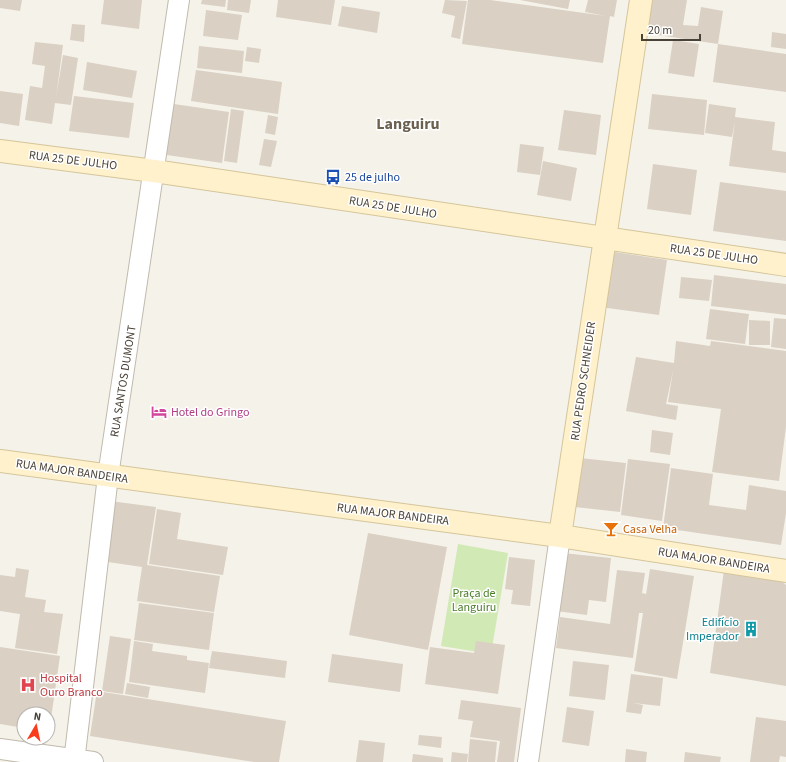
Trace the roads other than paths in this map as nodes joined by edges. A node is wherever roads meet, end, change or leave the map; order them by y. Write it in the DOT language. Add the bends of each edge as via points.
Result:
graph roads {
  1 [pos="179,0"];
  2 [pos="641,0"];
  3 [pos="0,151"];
  4 [pos="154,171"];
  5 [pos="604,238"];
  6 [pos="786,265"];
  7 [pos="0,461"];
  8 [pos="108,476"];
  9 [pos="560,536"];
  10 [pos="786,571"];
  11 [pos="0,750"];
  12 [pos="80,761"];
  13 [pos="528,762"];
  1 -- 4 [label="street, RUA SANTOS DUMONT"];
  2 -- 5 [label="main road, RUA PEDRO SCHNEIDER"];
  3 -- 4 [label="main road, RUA 25 DE JULHO"];
  4 -- 5 [label="main road, RUA 25 DE JULHO"];
  4 -- 8 [label="street, RUA SANTOS DUMONT"];
  5 -- 6 [label="main road, RUA 25 DE JULHO"];
  5 -- 9 [label="main road, RUA PEDRO SCHNEIDER"];
  7 -- 8 [label="main road, RUA MAJOR BANDEIRA"];
  8 -- 9 [label="main road, RUA MAJOR BANDEIRA"];
  8 -- 12 [label="street, RUA SANTOS DUMONT"];
  9 -- 10 [label="main road, RUA MAJOR BANDEIRA"];
  9 -- 13 [label="street, RUA PEDRO SCHNEIDER"];
  11 -- 12 [label="street"];
}
